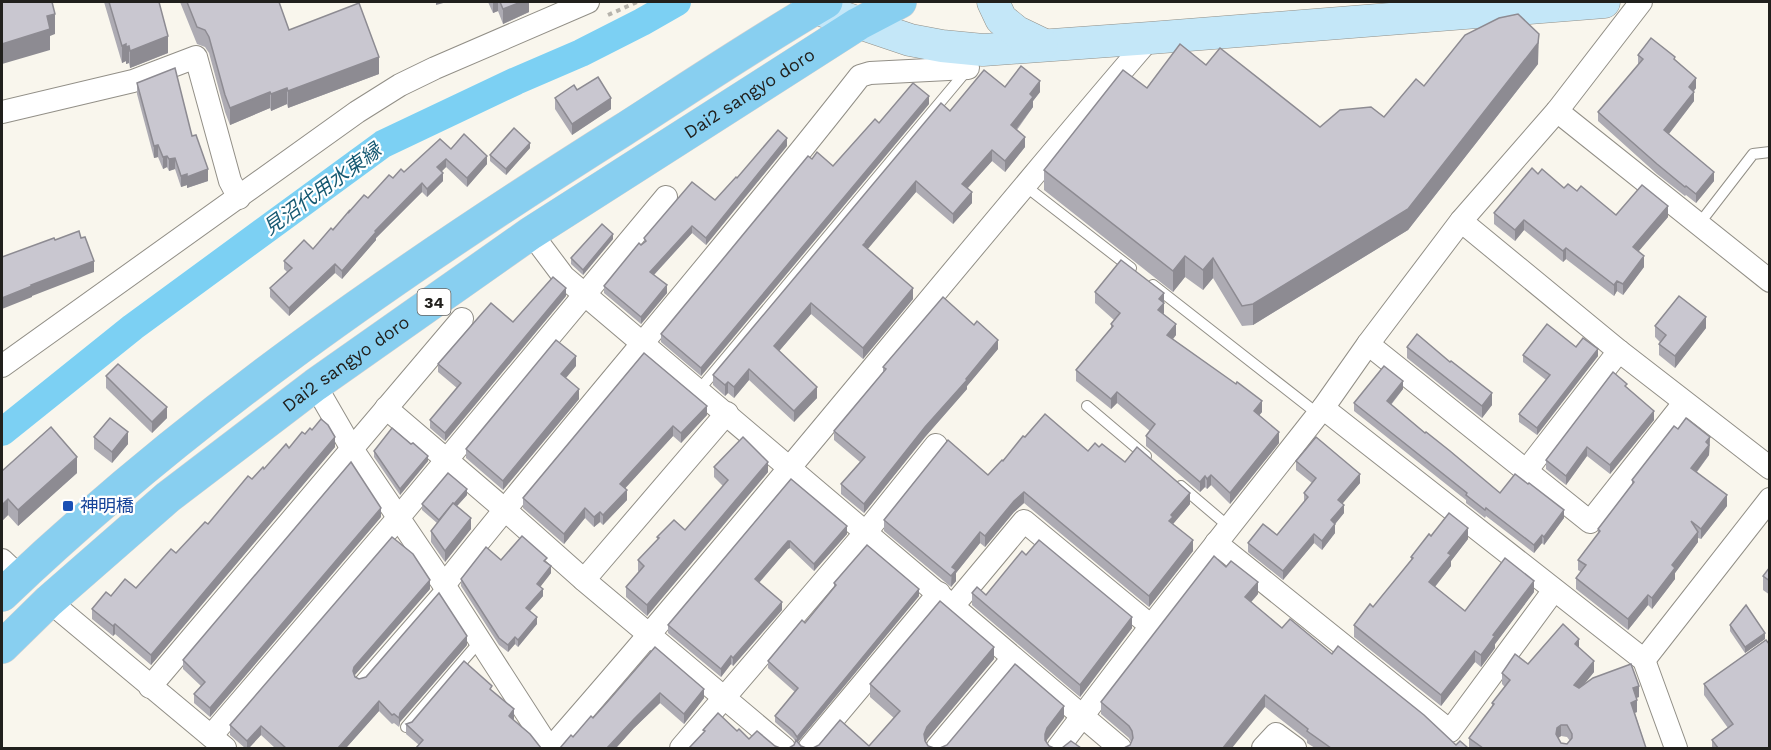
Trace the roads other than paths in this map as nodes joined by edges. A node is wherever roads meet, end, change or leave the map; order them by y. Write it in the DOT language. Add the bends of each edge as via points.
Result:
graph roads {
  1 [pos="588,2"];
  2 [pos="900,2"];
  3 [pos="993,2"];
  4 [pos="1604,2"];
  5 [pos="1641,2"];
  6 [pos="816,4"];
  7 [pos="858,24"];
  8 [pos="1150,38"];
  9 [pos="1042,44"];
  10 [pos="976,59"];
  11 [pos="1557,111"];
  12 [pos="2,112"];
  13 [pos="1770,152"];
  14 [pos="1024,185"];
  15 [pos="666,197"];
  16 [pos="239,198"];
  17 [pos="1461,221"];
  18 [pos="1699,224"];
  19 [pos="531,233"];
  20 [pos="1770,281"];
  21 [pos="585,295"];
  22 [pos="462,319"];
  23 [pos="643,344"];
  24 [pos="1368,344"];
  25 [pos="1619,351"];
  26 [pos="2,366"];
  27 [pos="315,385"];
  28 [pos="699,390"];
  29 [pos="1684,403"];
  30 [pos="1087,406"];
  31 [pos="386,408"];
  32 [pos="1320,411"];
  33 [pos="727,413"];
  34 [pos="936,445"];
  35 [pos="352,449"];
  36 [pos="446,460"];
  37 [pos="1158,466"];
  38 [pos="1770,468"];
  39 [pos="789,469"];
  40 [pos="1526,471"];
  41 [pos="1176,481"];
  42 [pos="1770,499"];
  43 [pos="504,509"];
  44 [pos="399,518"];
  45 [pos="866,532"];
  46 [pos="1222,535"];
  47 [pos="8,577"];
  48 [pos="584,580"];
  49 [pos="444,585"];
  50 [pos="1554,590"];
  51 [pos="946,600"];
  52 [pos="49,601"];
  53 [pos="1151,626"];
  54 [pos="650,636"];
  55 [pos="480,641"];
  56 [pos="2,647"];
  57 [pos="1013,658"];
  58 [pos="1644,660"];
  59 [pos="360,681"];
  60 [pos="150,687"];
  61 [pos="723,698"];
  62 [pos="1083,717"];
  63 [pos="406,727"];
  64 [pos="218,742"];
  65 [pos="550,748"];
  66 [pos="681,748"];
  67 [pos="784,748"];
  68 [pos="809,748"];
  69 [pos="936,748"];
  70 [pos="1058,748"];
  71 [pos="1120,748"];
  72 [pos="1263,748"];
  73 [pos="1295,748"];
  74 [pos="1676,748"];
  1 -- 16 [label="street" via="400,85"];
  2 -- 7 [label="main road, Dai2 sangyo doro / 34"];
  3 -- 9 [label="street" via="1001,19"];
  4 -- 8 [label="street"];
  5 -- 11 [label="street"];
  6 -- 7 [label="street"];
  6 -- 47 [label="main road, Dai2 sangyo doro / 34" via="506,203 296,349"];
  7 -- 10 [label="street"];
  7 -- 19 [label="main road, Dai2 sangyo doro / 34"];
  8 -- 9 [label="street"];
  8 -- 14 [label="street"];
  9 -- 10 [label="street"];
  10 -- 23 [label="street" via="860,76"];
  10 -- 28 [label="lane"];
  11 -- 17 [label="street"];
  11 -- 18 [label="street"];
  12 -- 16 [label="street" via="133,81 196,57 230,181"];
  13 -- 18 [label="lane" via="1753,154"];
  14 -- 32 [label="lane"];
  14 -- 39 [label="street"];
  15 -- 21 [label="street"];
  16 -- 26 [label="street"];
  17 -- 24 [label="street"];
  17 -- 25 [label="street"];
  18 -- 20 [label="street"];
  19 -- 21 [label="street" via="564,277"];
  19 -- 27 [label="main road, Dai2 sangyo doro / 34"];
  21 -- 23 [label="street"];
  21 -- 36 [label="street"];
  22 -- 31 [label="street"];
  23 -- 28 [label="street"];
  23 -- 43 [label="street"];
  24 -- 32 [label="street"];
  24 -- 40 [label="street"];
  25 -- 29 [label="street"];
  25 -- 40 [label="street"];
  27 -- 35 [label="street"];
  27 -- 52 [label="main road, Dai2 sangyo doro / 34" via="168,497"];
  28 -- 33 [label="street"];
  29 -- 38 [label="street"];
  29 -- 40 [label="street" via="1590,522"];
  30 -- 37 [label="lane"];
  31 -- 35 [label="street"];
  31 -- 36 [label="street"];
  32 -- 46 [label="street"];
  32 -- 50 [label="street"];
  33 -- 39 [label="street"];
  33 -- 48 [label="street"];
  34 -- 45 [label="street"];
  35 -- 44 [label="street"];
  35 -- 60 [label="street"];
  36 -- 43 [label="street"];
  36 -- 44 [label="street"];
  39 -- 45 [label="street"];
  39 -- 54 [label="street"];
  41 -- 46 [label="lane"];
  42 -- 58 [label="street"];
  43 -- 48 [label="street"];
  43 -- 49 [label="street"];
  44 -- 49 [label="street"];
  44 -- 64 [label="street"];
  45 -- 51 [label="street"];
  45 -- 61 [label="street"];
  46 -- 50 [label="street" via="1450,731"];
  46 -- 53 [label="street"];
  48 -- 54 [label="street"];
  49 -- 55 [label="street"];
  49 -- 59 [label="lane"];
  50 -- 58 [label="street"];
  51 -- 53 [label="street" via="1024,521"];
  51 -- 57 [label="street"];
  51 -- 68 [label="street"];
  52 -- 56 [label="main road, Dai2 sangyo doro / 34"];
  52 -- 60 [label="street"];
  53 -- 62 [label="street"];
  54 -- 61 [label="street"];
  54 -- 65 [label="street"];
  55 -- 63 [label="lane"];
  55 -- 65 [label="street"];
  57 -- 62 [label="street"];
  57 -- 69 [label="street"];
  58 -- 74 [label="street"];
  60 -- 64 [label="street"];
  61 -- 66 [label="street"];
  61 -- 67 [label="street"];
  62 -- 70 [label="street"];
  62 -- 71 [label="street"];
  72 -- 73 [label="street" via="1276,734"];
}
